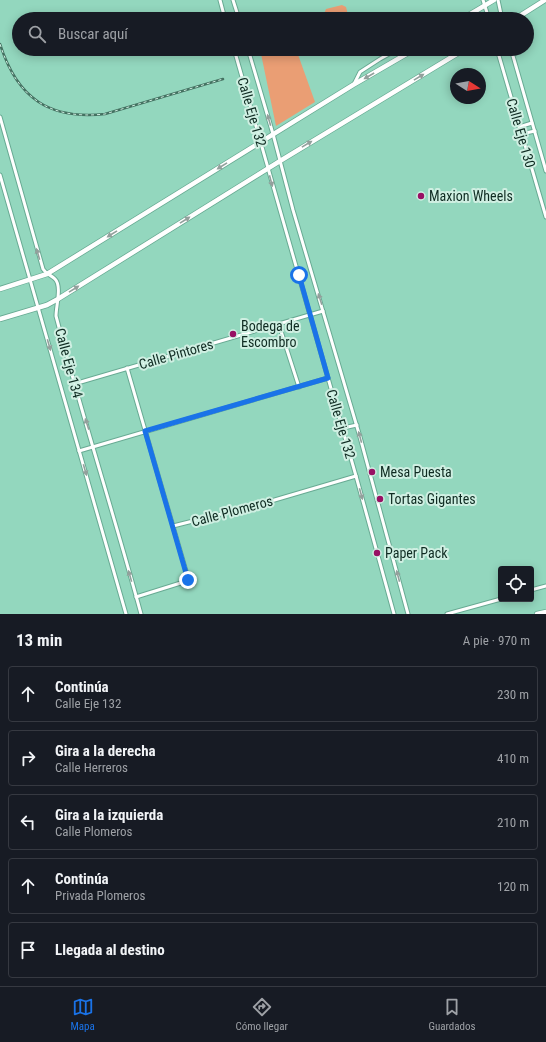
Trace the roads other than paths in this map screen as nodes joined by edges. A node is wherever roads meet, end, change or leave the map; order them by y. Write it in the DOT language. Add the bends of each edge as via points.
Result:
graph roads {
  1 [pos="220,0"];
  2 [pos="233,0"];
  3 [pos="483,0"];
  4 [pos="494,0"];
  5 [pos="498,0"];
  6 [pos="545,0"];
  7 [pos="485,6"];
  8 [pos="223,12"];
  9 [pos="237,12"];
  10 [pos="474,12"];
  11 [pos="487,12"];
  12 [pos="501,12"];
  13 [pos="525,12"];
  14 [pos="236,56"];
  15 [pos="250,56"];
  16 [pos="386,56"];
  17 [pos="403,56"];
  18 [pos="453,56"];
  19 [pos="499,56"];
  20 [pos="513,56"];
  21 [pos="353,85"];
  22 [pos="0,118"];
  23 [pos="532,123"];
  24 [pos="520,127"];
  25 [pos="535,131"];
  26 [pos="273,134"];
  27 [pos="522,134"];
  28 [pos="260,142"];
  29 [pos="280,161"];
  30 [pos="268,168"];
  31 [pos="546,171"];
  32 [pos="0,175"];
  33 [pos="546,217"];
  34 [pos="47,274"];
  35 [pos="31,280"];
  36 [pos="0,289"];
  37 [pos="58,299"];
  38 [pos="39,307"];
  39 [pos="323,311"];
  40 [pos="310,315"];
  41 [pos="0,319"];
  42 [pos="279,325"];
  43 [pos="127,368"];
  44 [pos="328,378"];
  45 [pos="74,384"];
  46 [pos="299,386"];
  47 [pos="357,425"];
  48 [pos="342,428"];
  49 [pos="145,431"];
  50 [pos="93,446"];
  51 [pos="79,451"];
  52 [pos="356,476"];
  53 [pos="173,526"];
  54 [pos="546,586"];
  55 [pos="534,589"];
  56 [pos="136,597"];
  57 [pos="498,600"];
  58 [pos="546,612"];
  59 [pos="126,614"];
  60 [pos="141,614"];
  61 [pos="394,614"];
  62 [pos="408,614"];
  63 [pos="447,614"];
  64 [pos="537,614"];
  1 -- 8 [label="street"];
  2 -- 9 [label="street"];
  3 -- 7 [label="street"];
  4 -- 7 [label="street"];
  5 -- 12 [label="street"];
  6 -- 13 [label="street"];
  7 -- 10 [label="street"];
  7 -- 11 [label="street"];
  14 -- 28 [label="street, Calle Eje 132"];
  26 -- 15 [label="street, Calle Eje 132, one-way"];
  16 -- 21 [label="street" via="360,72"];
  17 -- 21 [label="street, one-way"];
  29 -- 18 [label="street, one-way"];
  19 -- 24 [label="street, Calle Eje 130"];
  20 -- 23 [label="street, Calle Eje 130"];
  21 -- 26 [label="street"];
  34 -- 22 [label="street, Calle Eje 134, one-way" via="43,269"];
  23 -- 24 [label="street"];
  23 -- 25 [label="street, Calle Eje 130"];
  24 -- 27 [label="street, Calle Eje 130"];
  25 -- 27 [label="street"];
  25 -- 31 [label="street, Calle Eje 130"];
  26 -- 28 [label="street"];
  26 -- 29 [label="street, Calle Eje 132"];
  27 -- 33 [label="street, Calle Eje 130"];
  28 -- 30 [label="street, Calle Eje 132"];
  28 -- 34 [label="street, one-way"];
  29 -- 30 [label="street"];
  39 -- 29 [label="street, Calle Eje 132, one-way"];
  37 -- 30 [label="street, one-way"];
  30 -- 40 [label="street, Calle Eje 132, one-way"];
  32 -- 35 [label="street, Calle Eje 134"];
  34 -- 35 [label="street"];
  34 -- 37 [label="street, Calle Eje 134" via="58,282"];
  35 -- 36 [label="street"];
  35 -- 38 [label="street, Calle Eje 134"];
  37 -- 38 [label="street"];
  37 -- 45 [label="street, Calle Eje 134" via="56,316"];
  38 -- 41 [label="street"];
  38 -- 51 [label="street, Calle Eje 134, one-way"];
  39 -- 40 [label="street, Calle Pintores"];
  39 -- 47 [label="street, Calle Eje 132"];
  40 -- 42 [label="street, Calle Pintores"];
  40 -- 44 [label="street, Calle Eje 132"];
  42 -- 43 [label="street, Calle Pintores"];
  42 -- 46 [label="street"];
  43 -- 45 [label="street, Calle Pintores"];
  43 -- 49 [label="street, Calle Plomeros"];
  44 -- 46 [label="street"];
  44 -- 48 [label="street, Calle Eje 132"];
  50 -- 45 [label="street, Calle Eje 134, one-way"];
  46 -- 49 [label="street"];
  47 -- 48 [label="street"];
  62 -- 47 [label="street, Calle Eje 132, one-way"];
  48 -- 52 [label="street, Calle Eje 132"];
  49 -- 50 [label="street"];
  49 -- 53 [label="street, Calle Plomeros"];
  50 -- 51 [label="street"];
  56 -- 50 [label="street, Calle Eje 134, one-way"];
  51 -- 59 [label="street, Calle Eje 134, one-way"];
  52 -- 53 [label="street, Calle Plomeros"];
  52 -- 61 [label="street, Calle Eje 132, one-way"];
  53 -- 56 [label="street" via="188,580"];
  54 -- 55 [label="street"];
  56 -- 60 [label="street, Calle Eje 134"];
  57 -- 63 [label="street"];
  58 -- 64 [label="street"];
}
